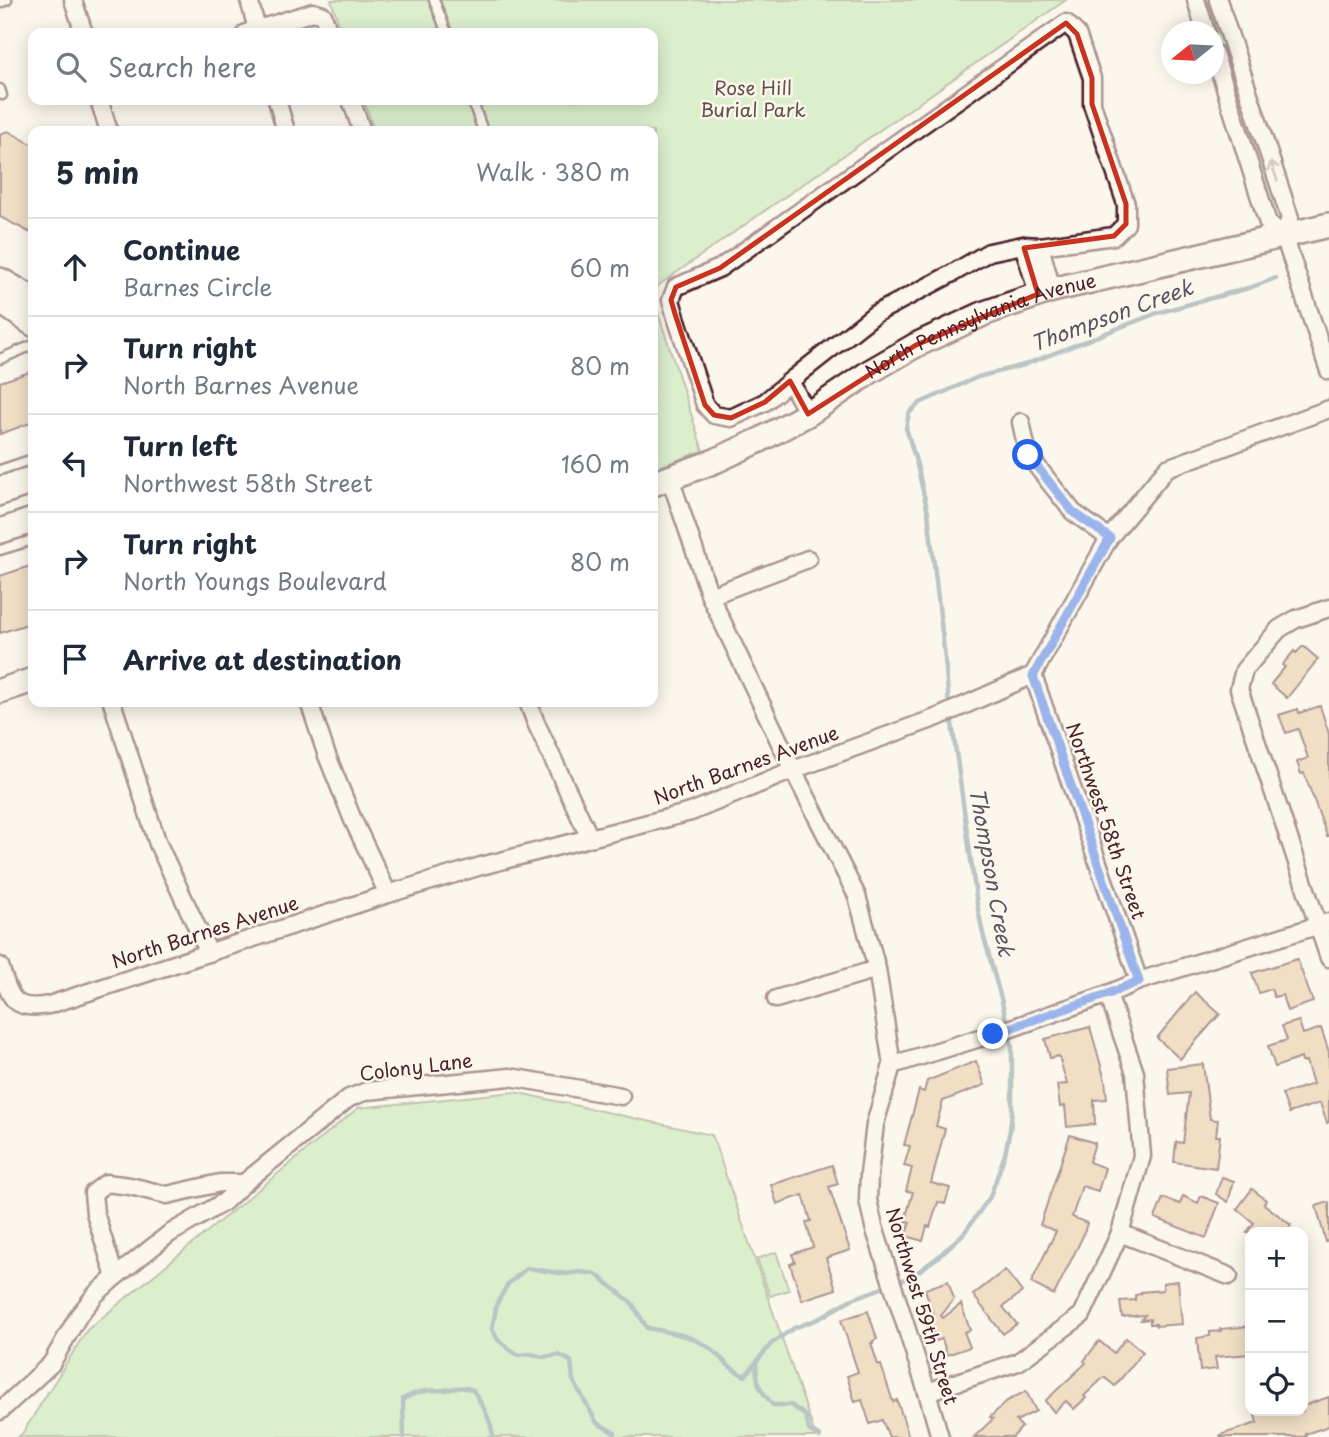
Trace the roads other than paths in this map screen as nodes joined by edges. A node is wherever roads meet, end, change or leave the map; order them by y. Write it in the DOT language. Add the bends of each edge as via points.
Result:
graph roads {
  1 [pos="7,0"];
  2 [pos="73,0"];
  3 [pos="248,0"];
  4 [pos="434,0"];
  5 [pos="1196,0"];
  6 [pos="1218,0"];
  7 [pos="0,2"];
  8 [pos="1203,21"];
  9 [pos="82,28"];
  10 [pos="253,28"];
  11 [pos="266,28"];
  12 [pos="327,28"];
  13 [pos="445,28"];
  14 [pos="1223,84"];
  15 [pos="101,105"];
  16 [pos="278,105"];
  17 [pos="353,105"];
  18 [pos="474,105"];
  19 [pos="1254,110"];
  20 [pos="1234,117"];
  21 [pos="107,126"];
  22 [pos="285,126"];
  23 [pos="360,126"];
  24 [pos="481,126"];
  25 [pos="1329,225"];
  26 [pos="1284,236"];
  27 [pos="1023,245"];
  28 [pos="1040,246"];
  29 [pos="0,280"];
  30 [pos="1045,292"];
  31 [pos="28,296"];
  32 [pos="0,301"];
  33 [pos="28,321"];
  34 [pos="28,347"];
  35 [pos="0,359"];
  36 [pos="1329,372"];
  37 [pos="790,382"];
  38 [pos="1329,410"];
  39 [pos="808,414"];
  40 [pos="1021,422"];
  41 [pos="28,461"];
  42 [pos="0,470"];
  43 [pos="661,481"];
  44 [pos="28,503"];
  45 [pos="0,512"];
  46 [pos="1110,538"];
  47 [pos="28,542"];
  48 [pos="0,550"];
  49 [pos="808,559"];
  50 [pos="710,596"];
  51 [pos="1329,608"];
  52 [pos="1033,676"];
  53 [pos="28,682"];
  54 [pos="0,691"];
  55 [pos="114,707"];
  56 [pos="311,707"];
  57 [pos="530,707"];
  58 [pos="793,770"];
  59 [pos="590,838"];
  60 [pos="388,894"];
  61 [pos="1324,924"];
  62 [pos="209,953"];
  63 [pos="1329,958"];
  64 [pos="0,966"];
  65 [pos="877,969"];
  66 [pos="1139,981"];
  67 [pos="1108,994"];
  68 [pos="776,999"];
  69 [pos="892,1065"];
  70 [pos="621,1096"];
  71 [pos="244,1183"];
  72 [pos="1120,1233"];
  73 [pos="115,1276"];
  74 [pos="1229,1276"];
  75 [pos="928,1392"];
  76 [pos="0,1411"];
  77 [pos="940,1437"];
  1 -- 7 [label="lane"];
  2 -- 9 [label="street"];
  3 -- 10 [label="street"];
  4 -- 13 [label="lane"];
  5 -- 8 [label="street"];
  6 -- 19 [label="street"];
  11 -- 12 [label="street" via="313,12 323,15"];
  14 -- 20 [label="street"];
  15 -- 21 [label="street"];
  16 -- 22 [label="street"];
  17 -- 23 [label="street"];
  18 -- 24 [label="lane"];
  19 -- 20 [label="street"];
  26 -- 19 [label="street, one-way" via="1290,218"];
  20 -- 26 [label="street" via="1268,223"];
  25 -- 26 [label="main road, North Pennsylvania Avenue"];
  26 -- 30 [label="main road, North Pennsylvania Avenue"];
  26 -- 36 [label="street"];
  27 -- 28 [label="street"];
  27 -- 30 [label="street"];
  27 -- 37 [label="street" via="989,252 875,314"];
  28 -- 30 [label="street"];
  28 -- 37 [label="street" via="1114,236 1126,224 1126,204 1092,104 1092,78 1077,34 1066,23 720,268 676,287 673,307 705,405 714,415 732,418 765,402"];
  29 -- 31 [label="main road"];
  30 -- 39 [label="main road, North Pennsylvania Avenue" via="916,345"];
  32 -- 33 [label="main road"];
  34 -- 35 [label="lane"];
  37 -- 39 [label="street"];
  38 -- 46 [label="street" via="1167,468"];
  39 -- 43 [label="main road, North Pennsylvania Avenue" via="715,461"];
  40 -- 46 [label="street" via="1028,455 1073,512"];
  41 -- 42 [label="lane"];
  43 -- 50 [label="street, Northwest 59th Street"];
  44 -- 45 [label="lane"];
  46 -- 52 [label="street"];
  47 -- 48 [label="lane"];
  49 -- 50 [label="street"];
  50 -- 58 [label="street, Northwest 59th Street"];
  51 -- 61 [label="street" via="1279,629 1244,670 1239,689"];
  52 -- 58 [label="street, North Barnes Avenue" via="938,718"];
  52 -- 66 [label="street, Northwest 58th Street"];
  53 -- 54 [label="main road"];
  55 -- 62 [label="street" via="158,844"];
  56 -- 60 [label="street" via="353,820"];
  57 -- 59 [label="street"];
  58 -- 59 [label="street, North Barnes Avenue" via="691,812"];
  58 -- 65 [label="street, Northwest 59th Street" via="857,896"];
  59 -- 60 [label="street, North Barnes Avenue"];
  60 -- 62 [label="street, North Barnes Avenue"];
  61 -- 63 [label="street"];
  61 -- 66 [label="street"];
  62 -- 64 [label="street, North Barnes Avenue" via="35,1008 25,1007 8,992"];
  65 -- 68 [label="street"];
  65 -- 69 [label="street, Northwest 59th Street"];
  66 -- 67 [label="street"];
  67 -- 69 [label="street"];
  67 -- 72 [label="street" via="1135,1073 1142,1156"];
  69 -- 75 [label="street, Northwest 59th Street" via="875,1124 868,1200"];
  70 -- 71 [label="street, Colony Lane" via="510,1077 367,1091 349,1098"];
  71 -- 73 [label="street, Colony Lane" via="224,1202 169,1234"];
  71 -- 73 [label="street" via="220,1183 167,1195 106,1183 93,1193 94,1213"];
  72 -- 74 [label="street"];
  72 -- 75 [label="street" via="1082,1315 1018,1362"];
  73 -- 76 [label="street, Colony Lane" via="79,1315 51,1364"];
  75 -- 77 [label="street, Northwest 59th Street"];
}
